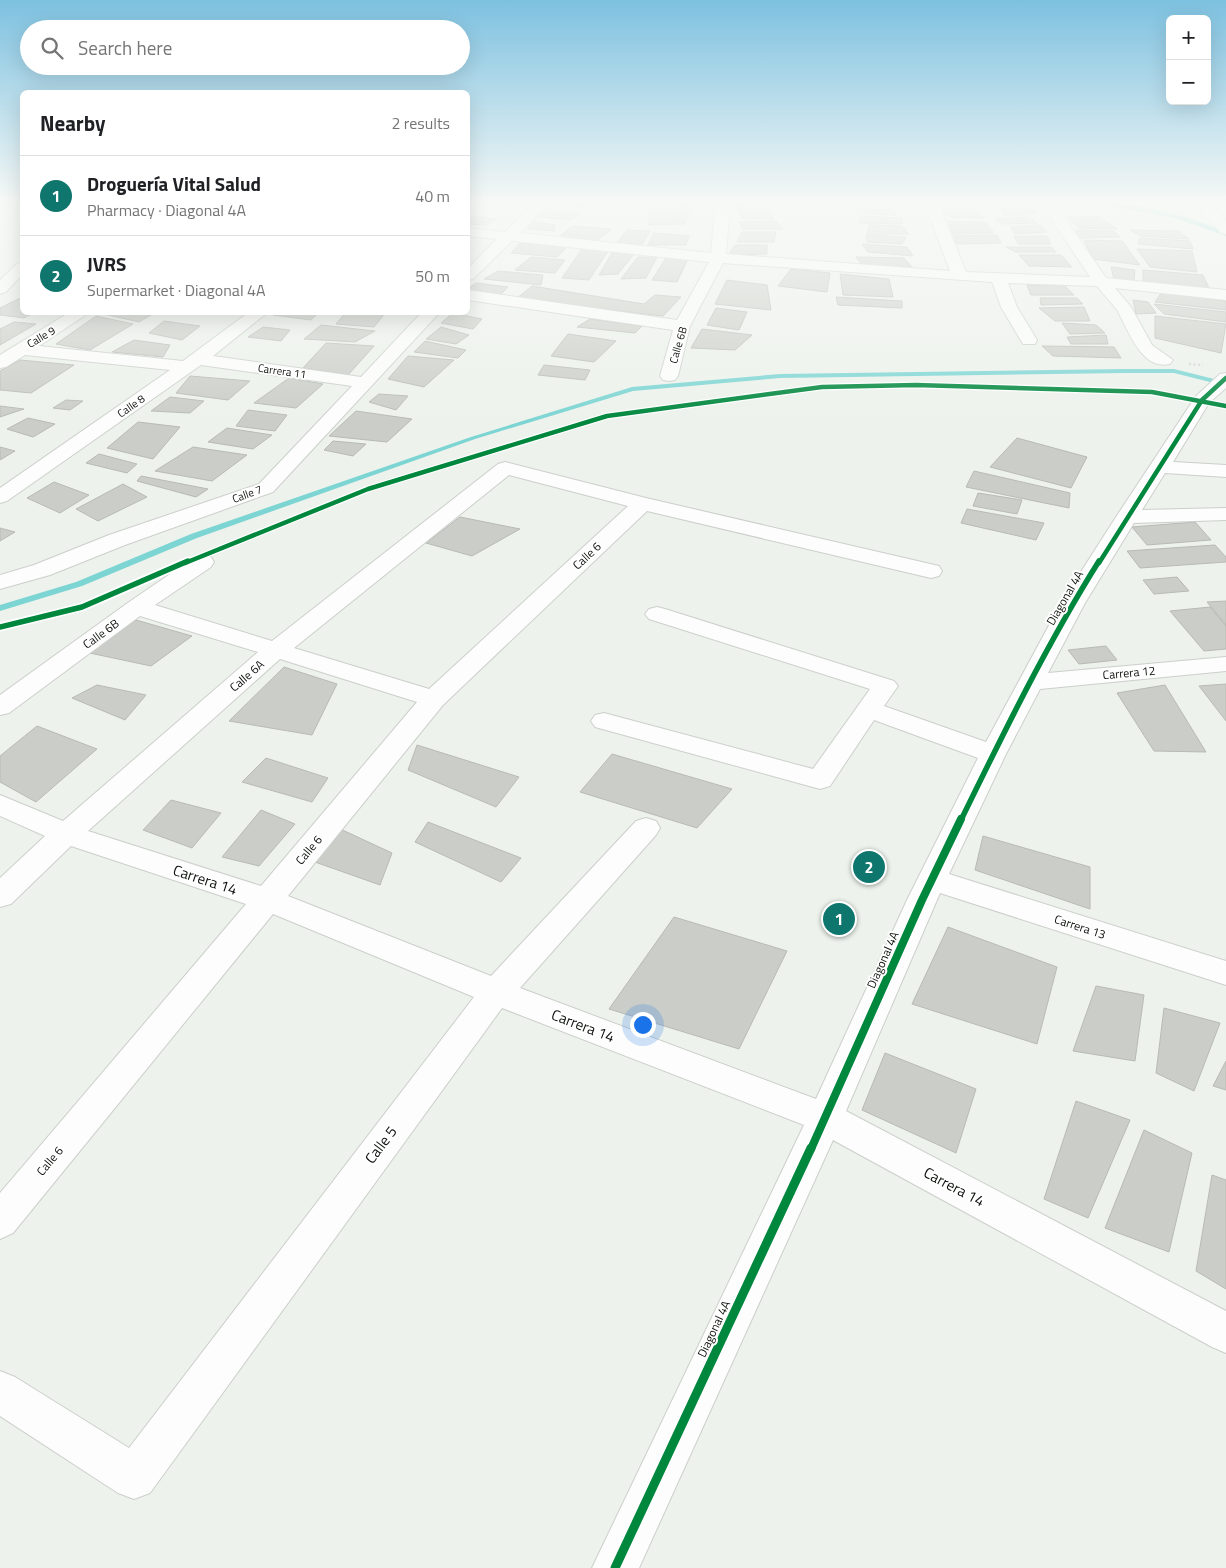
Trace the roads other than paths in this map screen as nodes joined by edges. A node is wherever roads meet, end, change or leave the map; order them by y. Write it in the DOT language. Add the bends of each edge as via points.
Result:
graph roads {
  1 [pos="14,275"];
  2 [pos="709,275"];
  3 [pos="949,275"];
  4 [pos="1096,275"];
  5 [pos="960,276"];
  6 [pos="998,278"];
  7 [pos="1101,282"];
  8 [pos="0,289"];
  9 [pos="1226,294"];
  10 [pos="470,295"];
  11 [pos="77,315"];
  12 [pos="256,315"];
  13 [pos="429,315"];
  14 [pos="682,326"];
  15 [pos="1029,340"];
  16 [pos="21,349"];
  17 [pos="1164,360"];
  18 [pos="1,361"];
  19 [pos="192,363"];
  20 [pos="669,376"];
  21 [pos="1221,382"];
  22 [pos="366,383"];
  23 [pos="1159,467"];
  24 [pos="1226,471"];
  25 [pos="0,497"];
  26 [pos="643,504"];
  27 [pos="1226,514"];
  28 [pos="1127,517"];
  29 [pos="202,562"];
  30 [pos="930,571"];
  31 [pos="0,582"];
  32 [pos="137,607"];
  33 [pos="657,614"];
  34 [pos="277,649"];
  35 [pos="1226,664"];
  36 [pos="1031,682"];
  37 [pos="434,699"];
  38 [pos="0,707"];
  39 [pos="868,709"];
  40 [pos="604,721"];
  41 [pos="993,754"];
  42 [pos="0,805"];
  43 [pos="646,828"];
  44 [pos="66,834"];
  45 [pos="933,880"];
  46 [pos="0,896"];
  47 [pos="268,900"];
  48 [pos="1226,973"];
  49 [pos="496,992"];
  50 [pos="825,1118"];
  51 [pos="0,1220"];
  52 [pos="1226,1333"];
  53 [pos="0,1392"];
  54 [pos="614,1568"];
  1 -- 8 [label="street"];
  2 -- 14 [label="street, Calle 6B"];
  3 -- 5 [label="street"];
  4 -- 7 [label="street"];
  5 -- 6 [label="street"];
  6 -- 7 [label="street"];
  6 -- 15 [label="street" via="1009,308"];
  7 -- 9 [label="street"];
  7 -- 17 [label="street" via="1123,307 1144,348"];
  10 -- 14 [label="street"];
  11 -- 16 [label="street, Calle 9"];
  12 -- 19 [label="street, Calle 8"];
  13 -- 22 [label="street, Calle 7"];
  14 -- 20 [label="street, Calle 6B"];
  16 -- 18 [label="street, Calle 9"];
  16 -- 19 [label="street, Carrera 11"];
  19 -- 22 [label="street, Carrera 11"];
  19 -- 25 [label="street, Calle 8"];
  21 -- 23 [label="street, Diagonal 4A" via="1202,400"];
  22 -- 31 [label="street, Calle 7" via="266,488 42,570"];
  23 -- 24 [label="street"];
  23 -- 28 [label="street, Diagonal 4A"];
  26 -- 30 [label="street"];
  26 -- 34 [label="street, Calle 6A" via="505,468"];
  26 -- 37 [label="street, Calle 6"];
  27 -- 28 [label="street"];
  28 -- 36 [label="street, Diagonal 4A" via="1073,603"];
  29 -- 32 [label="street, Calle 6B"];
  32 -- 34 [label="street"];
  32 -- 38 [label="street, Calle 6B"];
  33 -- 39 [label="street" via="885,686"];
  34 -- 37 [label="street"];
  34 -- 44 [label="street, Calle 6A"];
  35 -- 36 [label="street, Carrera 12"];
  36 -- 41 [label="street, Diagonal 4A"];
  37 -- 47 [label="street, Calle 6"];
  39 -- 40 [label="street" via="820,780"];
  39 -- 41 [label="street"];
  41 -- 45 [label="street, Diagonal 4A"];
  42 -- 44 [label="street, Carrera 14"];
  43 -- 49 [label="street, Calle 5"];
  44 -- 46 [label="street, Calle 6A"];
  44 -- 47 [label="street, Carrera 14"];
  45 -- 48 [label="street, Carrera 13"];
  45 -- 50 [label="street, Diagonal 4A"];
  47 -- 49 [label="street, Carrera 14"];
  47 -- 51 [label="street, Calle 6"];
  49 -- 50 [label="street, Carrera 14"];
  49 -- 53 [label="street, Calle 5" via="134,1477"];
  50 -- 52 [label="street, Carrera 14"];
  50 -- 54 [label="street, Diagonal 4A"];
}
